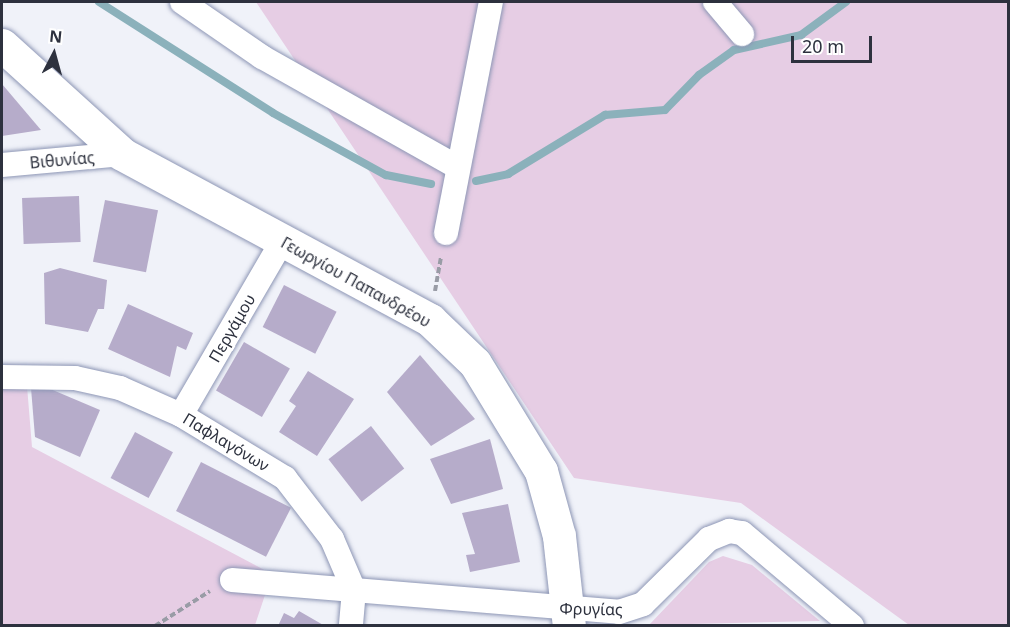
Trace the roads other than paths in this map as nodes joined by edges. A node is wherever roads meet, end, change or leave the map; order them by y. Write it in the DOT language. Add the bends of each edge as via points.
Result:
graph roads {
  1 [pos="182,2"];
  2 [pos="491,2"];
  3 [pos="715,2"];
  4 [pos="742,34"];
  5 [pos="2,45"];
  6 [pos="122,154"];
  7 [pos="2,165"];
  8 [pos="457,167"];
  9 [pos="446,233"];
  10 [pos="283,240"];
  11 [pos="2,376"];
  12 [pos="181,415"];
  13 [pos="232,580"];
  14 [pos="354,590"];
  15 [pos="569,618"];
  16 [pos="351,626"];
  17 [pos="852,626"];
  1 -- 8 [label="street" via="262,57"];
  2 -- 8 [label="street"];
  3 -- 4 [label="street"];
  5 -- 6 [label="street, Γεωργίου Παπανδρέου"];
  6 -- 7 [label="street, Βιθυνίας"];
  6 -- 10 [label="street, Γεωργίου Παπανδρέου"];
  8 -- 9 [label="street"];
  10 -- 12 [label="street, Περγάμου"];
  10 -- 15 [label="street, Γεωργίου Παπανδρέου" via="430,320 475,363 541,471 554,515"];
  11 -- 12 [label="street, Παφλαγόνων" via="75,378 120,388"];
  12 -- 14 [label="street, Παφλαγόνων" via="285,478 332,539"];
  13 -- 14 [label="street, Φρυγίας"];
  14 -- 15 [label="street, Φρυγίας"];
  14 -- 16 [label="street, Παφλαγόνων"];
  15 -- 17 [label="street, Φρυγίας" via="632,610 709,539 729,531 742,533"];
}
